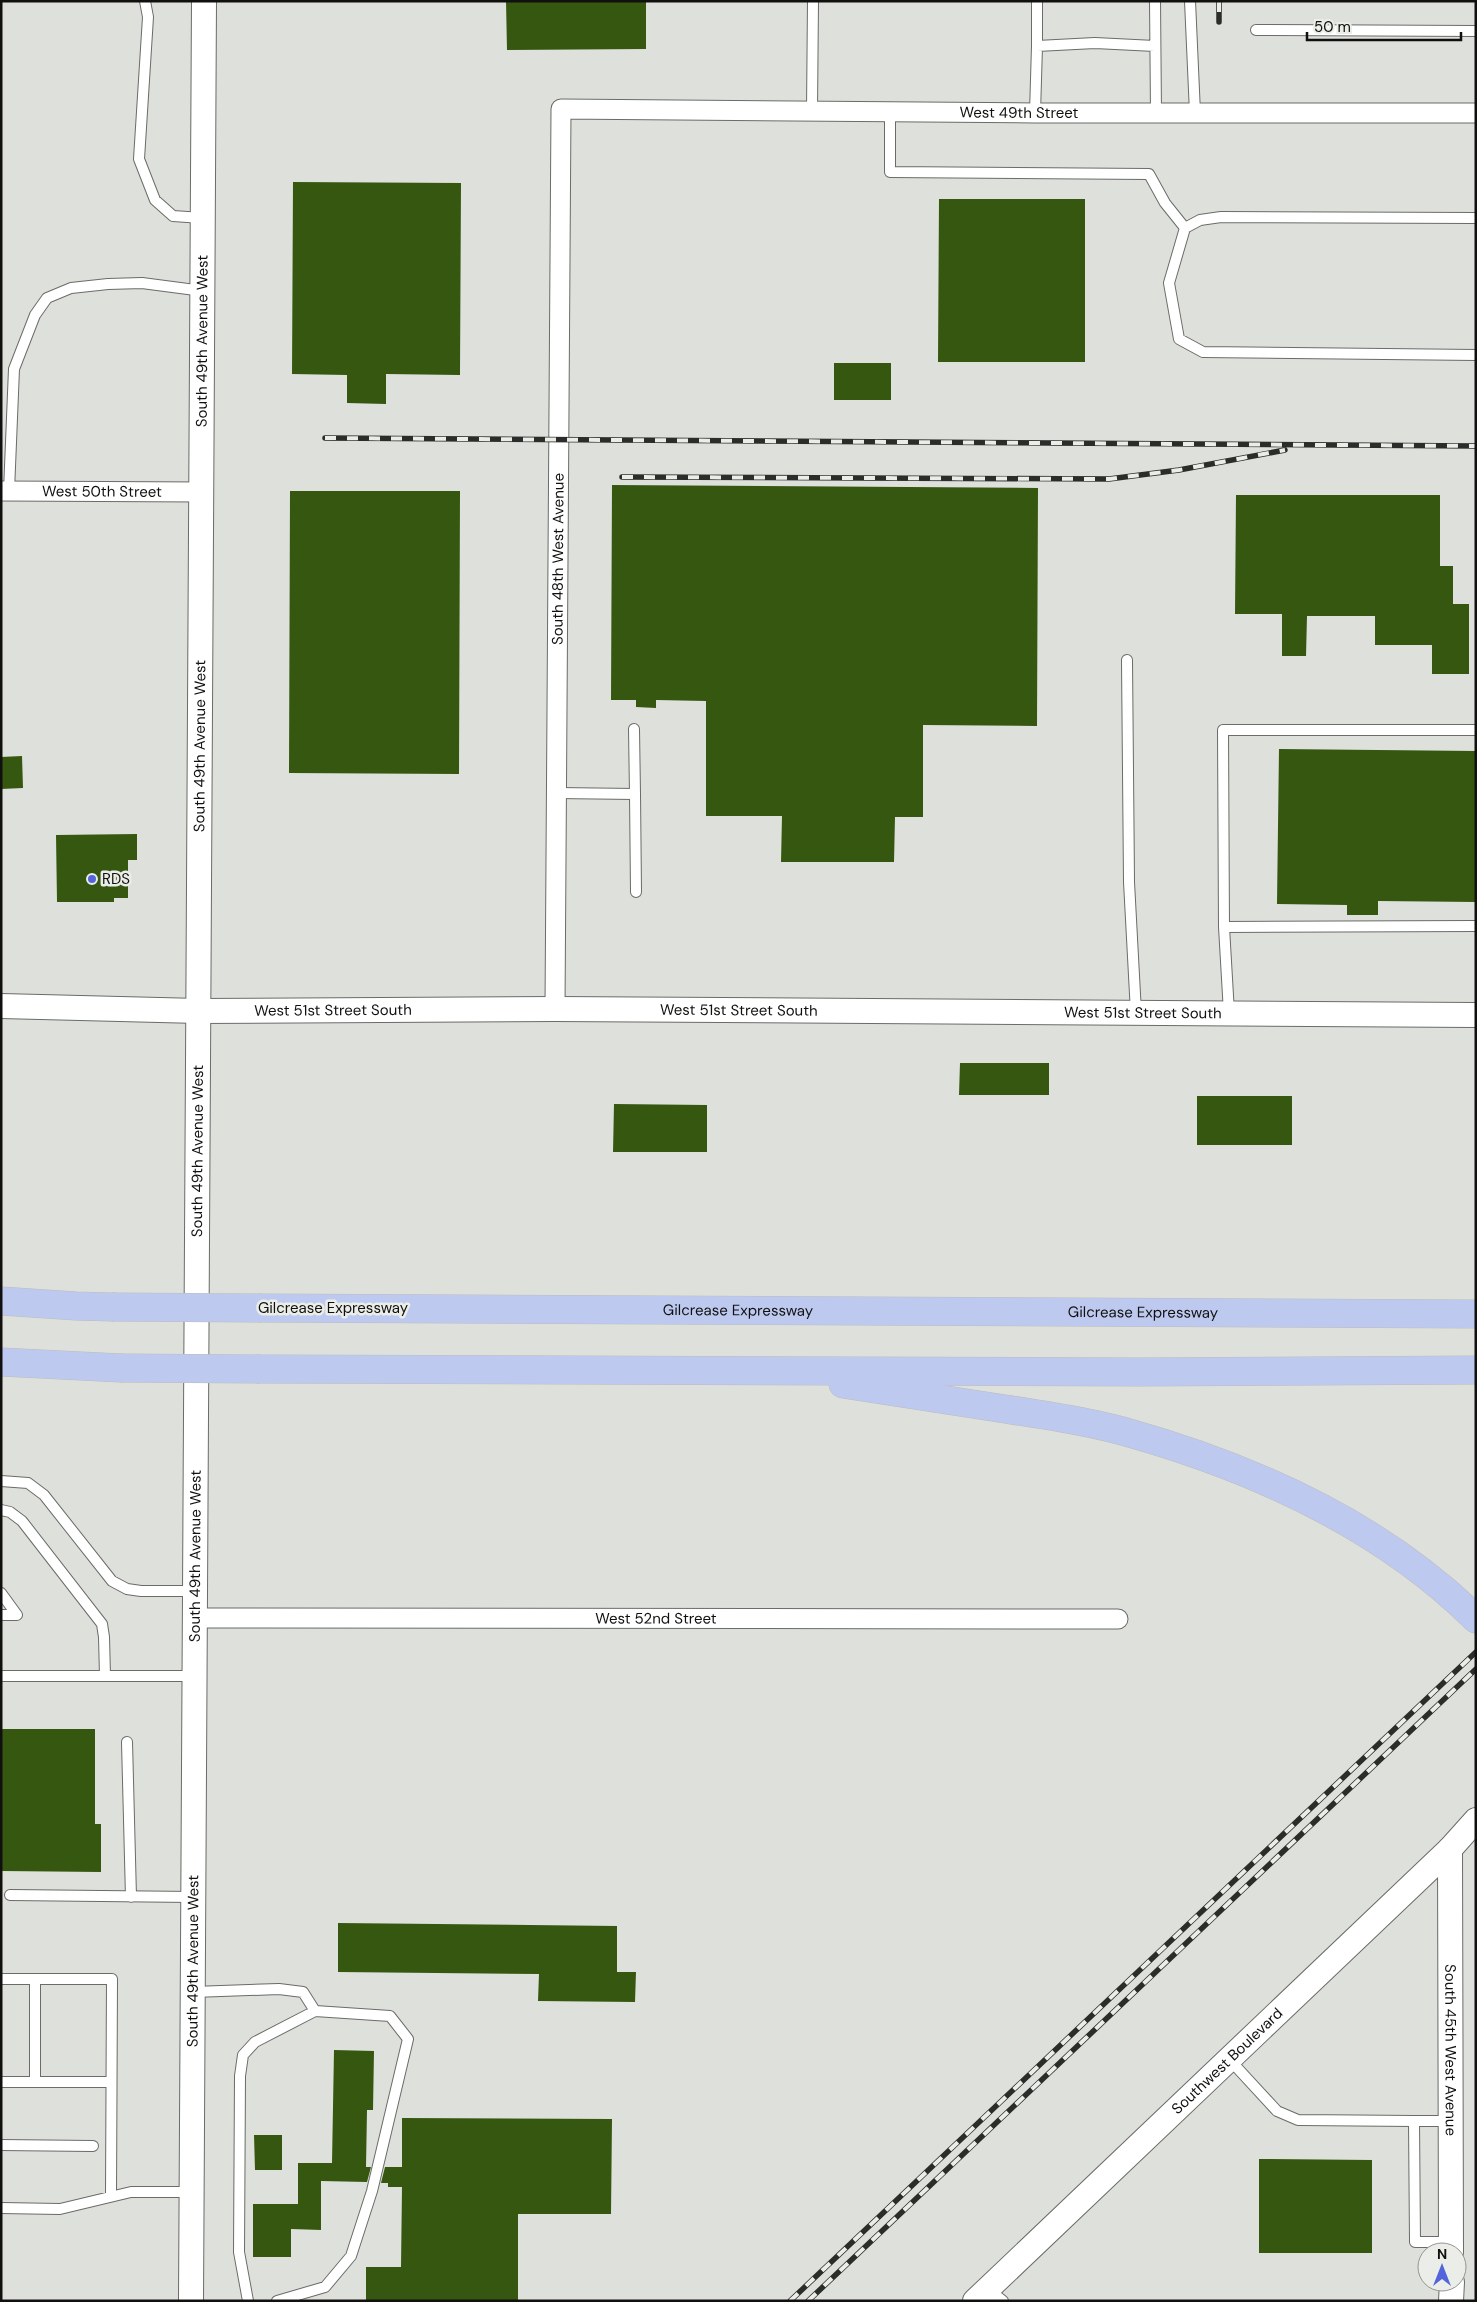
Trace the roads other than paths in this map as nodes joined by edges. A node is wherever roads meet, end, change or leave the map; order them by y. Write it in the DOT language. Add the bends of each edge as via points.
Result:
graph roads {
  1 [pos="145,1"];
  2 [pos="204,1"];
  3 [pos="813,1"];
  4 [pos="1037,1"];
  5 [pos="1155,1"];
  6 [pos="1190,1"];
  7 [pos="1256,30"];
  8 [pos="1476,31"];
  9 [pos="1037,46"];
  10 [pos="1155,46"];
  11 [pos="561,109"];
  12 [pos="812,110"];
  13 [pos="890,111"];
  14 [pos="1035,113"];
  15 [pos="1156,113"];
  16 [pos="1195,113"];
  17 [pos="1476,113"];
  18 [pos="203,218"];
  19 [pos="1476,218"];
  20 [pos="1185,228"];
  21 [pos="203,291"];
  22 [pos="1476,354"];
  23 [pos="5,491"];
  24 [pos="202,492"];
  25 [pos="1127,660"];
  26 [pos="634,729"];
  27 [pos="1476,730"];
  28 [pos="557,793"];
  29 [pos="635,794"];
  30 [pos="636,892"];
  31 [pos="1476,926"];
  32 [pos="1224,927"];
  33 [pos="1,1006"];
  34 [pos="555,1009"];
  35 [pos="199,1011"];
  36 [pos="1136,1013"];
  37 [pos="1230,1013"];
  38 [pos="1476,1015"];
  39 [pos="1,1300"];
  40 [pos="1476,1314"];
  41 [pos="1,1362"];
  42 [pos="749,1370"];
  43 [pos="1476,1370"];
  44 [pos="1,1481"];
  45 [pos="1,1510"];
  46 [pos="195,1591"];
  47 [pos="1,1593"];
  48 [pos="1,1616"];
  49 [pos="195,1618"];
  50 [pos="1118,1619"];
  51 [pos="1476,1619"];
  52 [pos="1,1676"];
  53 [pos="105,1676"];
  54 [pos="194,1676"];
  55 [pos="127,1742"];
  56 [pos="1476,1820"];
  57 [pos="1450,1849"];
  58 [pos="10,1895"];
  59 [pos="131,1897"];
  60 [pos="193,1897"];
  61 [pos="1,1979"];
  62 [pos="35,1979"];
  63 [pos="193,1992"];
  64 [pos="315,2011"];
  65 [pos="1229,2059"];
  66 [pos="1,2082"];
  67 [pos="35,2082"];
  68 [pos="111,2082"];
  69 [pos="1414,2121"];
  70 [pos="1451,2121"];
  71 [pos="1,2145"];
  72 [pos="93,2146"];
  73 [pos="192,2192"];
  74 [pos="111,2196"];
  75 [pos="1,2208"];
  76 [pos="1417,2242"];
  77 [pos="1451,2242"];
  78 [pos="989,2297"];
  79 [pos="191,2301"];
  80 [pos="248,2301"];
  81 [pos="277,2301"];
  1 -- 18 [label="lane" via="148,17 139,159 155,200 173,216"];
  2 -- 18 [label="street, South 49th Avenue West"];
  3 -- 12 [label="lane"];
  4 -- 9 [label="lane"];
  5 -- 10 [label="lane"];
  6 -- 16 [label="lane"];
  7 -- 8 [label="lane"];
  9 -- 10 [label="lane" via="1095,43"];
  9 -- 14 [label="lane"];
  10 -- 15 [label="lane"];
  11 -- 12 [label="street, West 49th Street"];
  11 -- 28 [label="street, South 48th West Avenue"];
  12 -- 13 [label="street, West 49th Street"];
  13 -- 14 [label="street, West 49th Street"];
  13 -- 20 [label="lane" via="890,172 1149,174 1165,203"];
  14 -- 15 [label="street, West 49th Street"];
  15 -- 16 [label="street, West 49th Street"];
  16 -- 17 [label="street, West 49th Street"];
  18 -- 21 [label="street, South 49th Avenue West"];
  19 -- 20 [label="lane" via="1221,217 1200,220"];
  20 -- 22 [label="lane" via="1169,283 1178,339 1203,352"];
  21 -- 23 [label="lane" via="150,284 108,284 71,288 47,298 35,315 14,369"];
  21 -- 24 [label="street, South 49th Avenue West"];
  23 -- 24 [label="street, West 50th Street"];
  24 -- 35 [label="street, South 49th Avenue West"];
  25 -- 36 [label="lane" via="1129,882"];
  26 -- 29 [label="lane"];
  27 -- 32 [label="lane" via="1223,730"];
  28 -- 29 [label="lane"];
  28 -- 34 [label="street, South 48th West Avenue"];
  29 -- 30 [label="lane"];
  31 -- 32 [label="lane"];
  32 -- 37 [label="lane"];
  33 -- 35 [label="street, West 51st Street South"];
  34 -- 35 [label="street, West 51st Street South"];
  34 -- 36 [label="street, West 51st Street South"];
  35 -- 46 [label="street, South 49th Avenue West"];
  36 -- 37 [label="street, West 51st Street South"];
  37 -- 38 [label="street, West 51st Street South"];
  39 -- 40 [label="highway, Gilcrease Expressway, bridge" via="112,1307"];
  41 -- 42 [label="highway, bridge" via="121,1368"];
  42 -- 43 [label="highway"];
  42 -- 51 [label="highway" via="1057,1417 1188,1451 1269,1482 1353,1524 1427,1575"];
  44 -- 46 [label="lane" via="28,1483 44,1495 112,1581 127,1589 141,1591"];
  45 -- 53 [label="lane" via="22,1521 102,1624"];
  46 -- 49 [label="street, South 49th Avenue West"];
  47 -- 48 [label="lane" via="17,1616"];
  49 -- 50 [label="street, West 52nd Street"];
  49 -- 54 [label="street, South 49th Avenue West"];
  52 -- 53 [label="lane"];
  53 -- 54 [label="lane"];
  54 -- 60 [label="street, South 49th Avenue West"];
  55 -- 59 [label="lane"];
  56 -- 57 [label="street, Southwest Boulevard"];
  57 -- 65 [label="street, Southwest Boulevard"];
  57 -- 70 [label="street, South 45th West Avenue"];
  58 -- 59 [label="lane"];
  59 -- 60 [label="lane"];
  60 -- 63 [label="street, South 49th Avenue West"];
  61 -- 62 [label="lane"];
  62 -- 67 [label="lane"];
  62 -- 68 [label="lane" via="112,1979"];
  63 -- 64 [label="lane" via="279,1989 303,1992"];
  63 -- 73 [label="street, South 49th Avenue West"];
  64 -- 80 [label="lane" via="255,2042 243,2055 240,2076 239,2252"];
  64 -- 81 [label="lane" via="390,2016 408,2039 372,2191 351,2256 325,2287"];
  65 -- 69 [label="lane" via="1277,2111 1298,2120"];
  65 -- 78 [label="street, Southwest Boulevard"];
  66 -- 67 [label="lane"];
  67 -- 68 [label="lane"];
  68 -- 74 [label="lane"];
  69 -- 70 [label="lane"];
  69 -- 76 [label="lane"];
  70 -- 77 [label="street, South 45th West Avenue"];
  71 -- 72 [label="lane"];
  73 -- 74 [label="lane" via="131,2192"];
  73 -- 79 [label="street, South 49th Avenue West"];
  74 -- 75 [label="lane" via="60,2209"];
}
